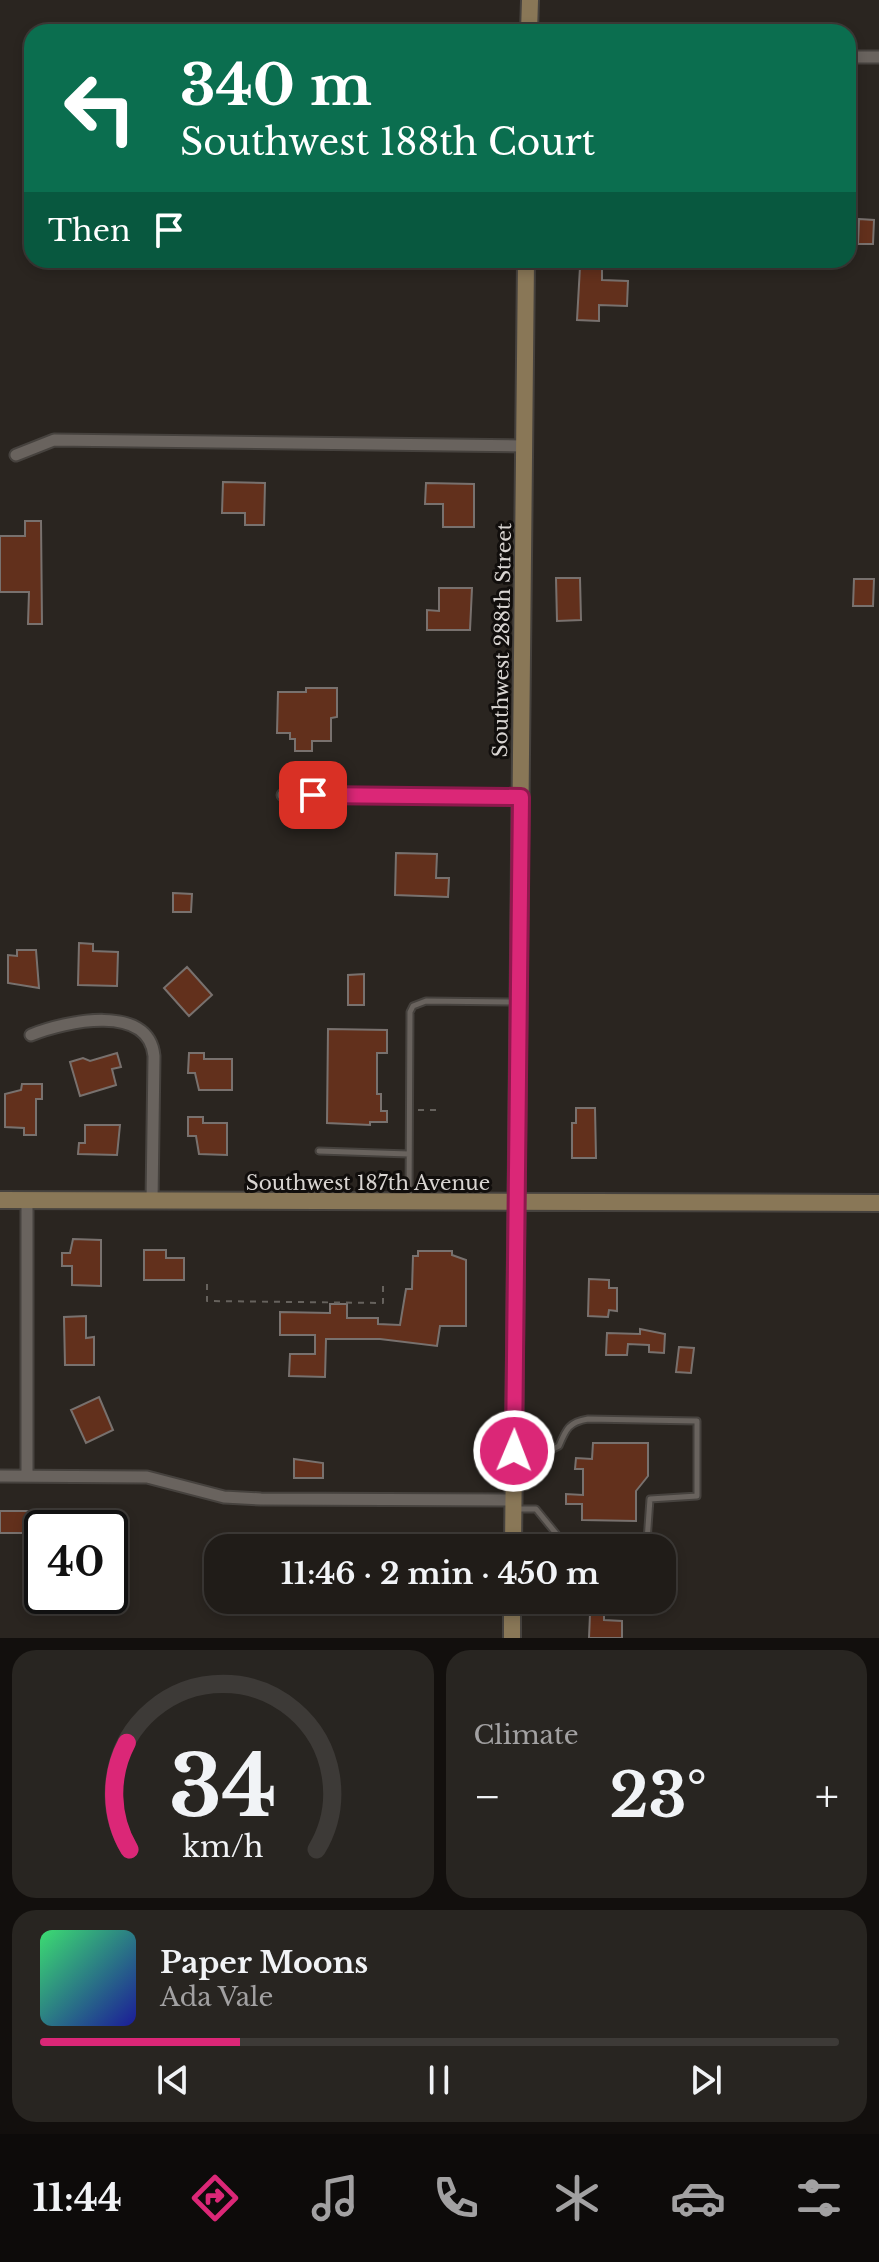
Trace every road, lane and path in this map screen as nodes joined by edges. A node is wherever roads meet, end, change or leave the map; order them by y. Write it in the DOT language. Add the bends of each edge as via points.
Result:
graph roads {
  1 [pos="530,0"];
  2 [pos="529,24"];
  3 [pos="856,57"];
  4 [pos="879,57"];
  5 [pos="526,268"];
  6 [pos="525,446"];
  7 [pos="16,455"];
  8 [pos="283,795"];
  9 [pos="521,797"];
  10 [pos="518,1002"];
  11 [pos="31,1035"];
  12 [pos="409,1110"];
  13 [pos="437,1110"];
  14 [pos="319,1151"];
  15 [pos="409,1154"];
  16 [pos="0,1200"];
  17 [pos="27,1200"];
  18 [pos="152,1201"];
  19 [pos="409,1203"];
  20 [pos="516,1203"];
  21 [pos="879,1203"];
  22 [pos="207,1284"];
  23 [pos="383,1286"];
  24 [pos="514,1451"];
  25 [pos="0,1476"];
  26 [pos="27,1476"];
  27 [pos="514,1504"];
  28 [pos="513,1534"];
  29 [pos="512,1614"];
  30 [pos="512,1638"];
  1 -- 2 [label="street"];
  3 -- 4 [label="street"];
  5 -- 6 [label="street, Southwest 288th Street"];
  6 -- 7 [label="street" via="54,440"];
  6 -- 9 [label="street, Southwest 288th Street"];
  8 -- 9 [label="street"];
  9 -- 10 [label="street, Southwest 288th Street"];
  10 -- 12 [label="lane" via="426,1001 413,1006"];
  10 -- 20 [label="street, Southwest 288th Street"];
  11 -- 18 [label="street" via="65,1023 127,1023 150,1038"];
  12 -- 13 [label="path"];
  12 -- 15 [label="lane"];
  14 -- 15 [label="lane"];
  15 -- 19 [label="lane"];
  16 -- 17 [label="street, Southwest 187th Avenue"];
  17 -- 18 [label="street, Southwest 187th Avenue"];
  17 -- 26 [label="street"];
  18 -- 19 [label="street, Southwest 187th Avenue"];
  19 -- 20 [label="street, Southwest 187th Avenue"];
  20 -- 21 [label="street, Southwest 187th Avenue"];
  20 -- 24 [label="street, Southwest 288th Street"];
  22 -- 23 [label="path" via="207,1301 255,1302 383,1303"];
  24 -- 27 [label="street, Southwest 288th Street"];
  24 -- 27 [label="lane" via="552,1451 572,1422 588,1419 697,1421 697,1496 650,1499 643,1544 563,1542 536,1509"];
  25 -- 26 [label="street"];
  26 -- 27 [label="street" via="147,1477 236,1498"];
  27 -- 28 [label="street, Southwest 288th Street"];
  29 -- 30 [label="street"];
}
